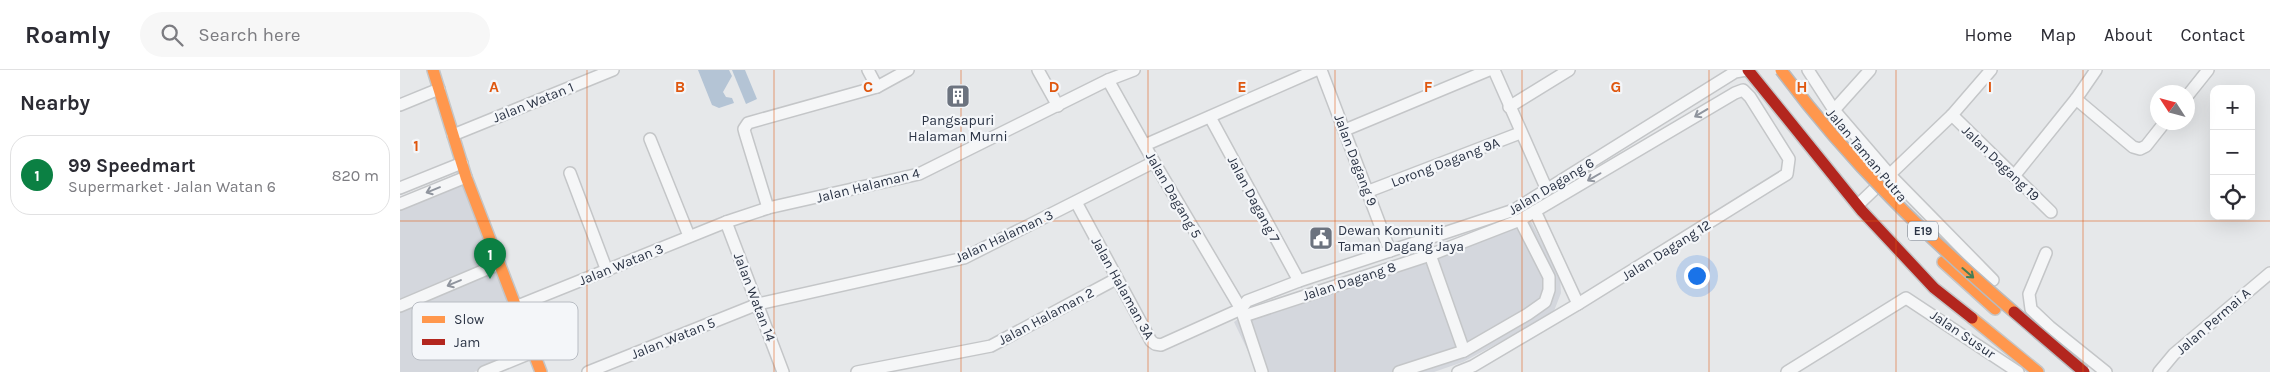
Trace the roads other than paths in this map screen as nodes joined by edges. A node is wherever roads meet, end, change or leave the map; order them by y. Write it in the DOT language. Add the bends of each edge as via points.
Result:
graph roads {
  1 [pos="433,70"];
  2 [pos="613,70"];
  3 [pos="869,70"];
  4 [pos="908,70"];
  5 [pos="1038,70"];
  6 [pos="1134,70"];
  7 [pos="1316,70"];
  8 [pos="1321,70"];
  9 [pos="1489,70"];
  10 [pos="1494,70"];
  11 [pos="1569,70"];
  12 [pos="1780,70"];
  13 [pos="1791,70"];
  14 [pos="1808,70"];
  15 [pos="1870,70"];
  16 [pos="1991,70"];
  17 [pos="2096,70"];
  18 [pos="2208,70"];
  19 [pos="1748,71"];
  20 [pos="1108,80"];
  21 [pos="2195,86"];
  22 [pos="878,87"];
  23 [pos="439,89"];
  24 [pos="1743,90"];
  25 [pos="2076,99"];
  26 [pos="400,105"];
  27 [pos="1058,106"];
  28 [pos="1509,107"];
  29 [pos="1834,110"];
  30 [pos="1952,115"];
  31 [pos="1210,117"];
  32 [pos="1825,128"];
  33 [pos="1345,130"];
  34 [pos="2159,130"];
  35 [pos="1520,133"];
  36 [pos="453,135"];
  37 [pos="650,139"];
  38 [pos="1145,145"];
  39 [pos="1154,162"];
  40 [pos="462,163"];
  41 [pos="570,173"];
  42 [pos="1890,175"];
  43 [pos="2014,176"];
  44 [pos="466,177"];
  45 [pos="400,188"];
  46 [pos="1547,190"];
  47 [pos="1369,191"];
  48 [pos="1873,191"];
  49 [pos="1862,201"];
  50 [pos="1076,202"];
  51 [pos="400,204"];
  52 [pos="768,208"];
  53 [pos="1536,211"];
  54 [pos="2051,212"];
  55 [pos="1520,220"];
  56 [pos="726,222"];
  57 [pos="689,236"];
  58 [pos="1425,240"];
  59 [pos="1390,251"];
  60 [pos="2046,253"];
  61 [pos="1430,255"];
  62 [pos="499,264"];
  63 [pos="607,271"];
  64 [pos="2270,273"];
  65 [pos="1116,279"];
  66 [pos="1993,280"];
  67 [pos="1299,281"];
  68 [pos="513,302"];
  69 [pos="526,302"];
  70 [pos="758,304"];
  71 [pos="1578,304"];
  72 [pos="400,306"];
  73 [pos="1242,313"];
  74 [pos="1464,351"];
  75 [pos="513,360"];
  76 [pos="536,360"];
  77 [pos="484,372"];
  78 [pos="541,372"];
  79 [pos="588,372"];
  80 [pos="783,372"];
  81 [pos="857,372"];
  82 [pos="1262,372"];
  83 [pos="1399,372"];
  84 [pos="1458,372"];
  85 [pos="1787,372"];
  86 [pos="2018,372"];
  87 [pos="2038,372"];
  88 [pos="2049,372"];
  89 [pos="2073,372"];
  90 [pos="2084,372"];
  91 [pos="2106,372"];
  92 [pos="2159,372"];
  1 -- 23 [label="main road"];
  2 -- 36 [label="street, Jalan Watan 1"];
  3 -- 22 [label="street"];
  4 -- 22 [label="street"];
  5 -- 27 [label="street"];
  6 -- 20 [label="street, Jalan Halaman 4"];
  7 -- 31 [label="street"];
  8 -- 33 [label="street, Jalan Dagang 9"];
  9 -- 33 [label="street"];
  10 -- 28 [label="street"];
  11 -- 28 [label="street"];
  12 -- 32 [label="main road, Jalan Taman Putra"];
  12 -- 90 [label="main road, E19, one-way, bridge" via="1884,193 1953,260"];
  13 -- 32 [label="main road"];
  14 -- 29 [label="street"];
  15 -- 29 [label="street"];
  16 -- 30 [label="street"];
  17 -- 25 [label="street"];
  18 -- 21 [label="street"];
  19 -- 46 [label="street, Jalan Dagang 6"];
  19 -- 49 [label="main road"];
  19 -- 87 [label="main road, E19" via="1862,211 1934,288"];
  20 -- 27 [label="street, Jalan Halaman 4"];
  20 -- 38 [label="street, Jalan Dagang 5"];
  22 -- 52 [label="street" via="751,121 744,129"];
  23 -- 26 [label="street"];
  23 -- 36 [label="main road"];
  24 -- 53 [label="street, Jalan Dagang 8, one-way"];
  24 -- 71 [label="street, Jalan Dagang 12" via="1789,159 1787,174"];
  25 -- 34 [label="street" via="2133,147 2140,149 2146,146"];
  25 -- 43 [label="street"];
  27 -- 52 [label="street, Jalan Halaman 4" via="919,174"];
  28 -- 35 [label="street"];
  29 -- 42 [label="street"];
  30 -- 42 [label="street"];
  30 -- 43 [label="street, Jalan Dagang 19"];
  31 -- 38 [label="street"];
  31 -- 67 [label="street, Jalan Dagang 7"];
  32 -- 48 [label="main road, Jalan Taman Putra"];
  33 -- 47 [label="street, Jalan Dagang 9"];
  35 -- 46 [label="street"];
  35 -- 47 [label="street, Lorong Dagang 9A"];
  36 -- 40 [label="main road"];
  37 -- 57 [label="street"];
  38 -- 39 [label="street, Jalan Dagang 5"];
  39 -- 50 [label="street, Jalan Halaman 3"];
  39 -- 73 [label="street, Jalan Dagang 5"];
  40 -- 44 [label="main road"];
  40 -- 45 [label="street"];
  41 -- 63 [label="street"];
  42 -- 48 [label="street"];
  42 -- 66 [label="street"];
  43 -- 54 [label="street, Jalan Dagang 19"];
  44 -- 51 [label="street, one-way"];
  44 -- 62 [label="main road"];
  46 -- 58 [label="street, Jalan Dagang 6" via="1514,210"];
  47 -- 59 [label="street, Jalan Dagang 9"];
  48 -- 49 [label="street"];
  48 -- 89 [label="main road, Jalan Taman Putra" via="1964,284"];
  49 -- 88 [label="main road" via="1945,286"];
  50 -- 65 [label="street, Jalan Halaman 3A"];
  50 -- 70 [label="street, Jalan Halaman 3" via="964,258"];
  52 -- 56 [label="street, Jalan Halaman 4"];
  53 -- 55 [label="street, Jalan Dagang 8"];
  53 -- 71 [label="street"];
  55 -- 61 [label="street, Jalan Dagang 8"];
  55 -- 74 [label="street" via="1549,277 1545,302"];
  56 -- 57 [label="street, Jalan Watan 3"];
  56 -- 70 [label="street, Jalan Watan 14"];
  57 -- 63 [label="street, Jalan Watan 3"];
  58 -- 59 [label="street, Jalan Dagang 6"];
  58 -- 61 [label="street"];
  59 -- 67 [label="street, Jalan Dagang 6"];
  60 -- 91 [label="street" via="2029,294 2031,309"];
  61 -- 73 [label="street, Jalan Dagang 8"];
  61 -- 74 [label="street"];
  62 -- 68 [label="main road"];
  62 -- 72 [label="street, one-way"];
  63 -- 69 [label="street, Jalan Watan 3"];
  64 -- 92 [label="street, Jalan Permai A" via="2174,354"];
  65 -- 73 [label="street, Jalan Halaman 3A" via="1155,344 1170,342"];
  65 -- 81 [label="street, Jalan Halaman 2" via="991,346"];
  67 -- 73 [label="street, Jalan Dagang 6" via="1248,301"];
  70 -- 79 [label="street, Jalan Watan 5"];
  70 -- 80 [label="street, Jalan Watan 14"];
  71 -- 84 [label="street, Jalan Dagang 12"];
  73 -- 82 [label="street, Jalan Dagang 5"];
  74 -- 83 [label="street"];
  75 -- 77 [label="street"];
  76 -- 78 [label="main road"];
  85 -- 86 [label="street, Jalan Susur" via="1906,298"];
}
